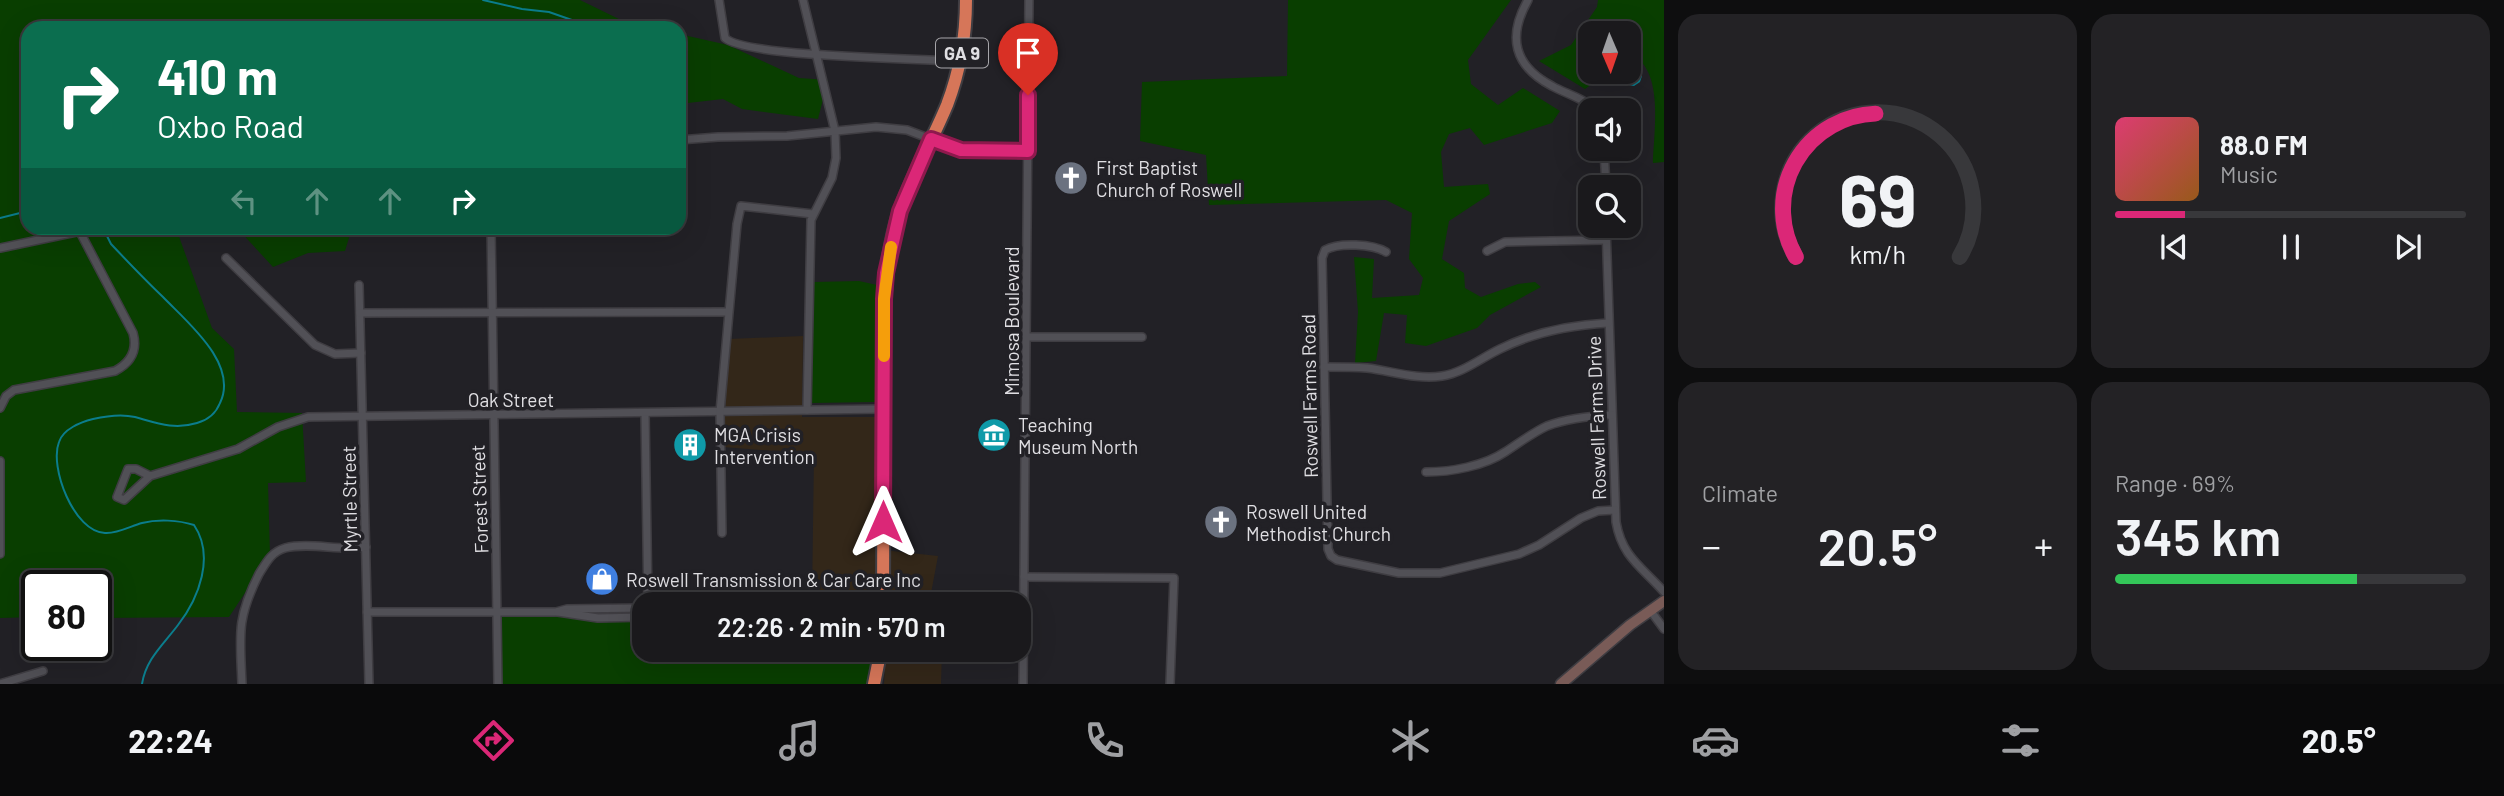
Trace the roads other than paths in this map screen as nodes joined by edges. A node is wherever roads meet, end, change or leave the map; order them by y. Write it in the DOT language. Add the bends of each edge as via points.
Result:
graph roads {
  1 [pos="719,0"];
  2 [pos="803,0"];
  3 [pos="966,0"];
  4 [pos="1029,0"];
  5 [pos="1528,0"];
  6 [pos="816,54"];
  7 [pos="960,61"];
  8 [pos="1578,98"];
  9 [pos="835,131"];
  10 [pos="686,139"];
  11 [pos="931,139"];
  12 [pos="1028,151"];
  13 [pos="813,214"];
  14 [pos="69,235"];
  15 [pos="81,235"];
  16 [pos="491,235"];
  17 [pos="1605,240"];
  18 [pos="0,248"];
  19 [pos="1486,251"];
  20 [pos="1386,252"];
  21 [pos="226,258"];
  22 [pos="359,285"];
  23 [pos="728,312"];
  24 [pos="360,313"];
  25 [pos="491,313"];
  26 [pos="1608,323"];
  27 [pos="1026,337"];
  28 [pos="1142,337"];
  29 [pos="361,353"];
  30 [pos="1324,367"];
  31 [pos="0,408"];
  32 [pos="884,409"];
  33 [pos="807,410"];
  34 [pos="720,412"];
  35 [pos="645,413"];
  36 [pos="493,414"];
  37 [pos="363,415"];
  38 [pos="1612,415"];
  39 [pos="0,461"];
  40 [pos="1426,472"];
  41 [pos="150,476"];
  42 [pos="1615,510"];
  43 [pos="722,533"];
  44 [pos="366,547"];
  45 [pos="0,554"];
  46 [pos="1024,577"];
  47 [pos="648,592"];
  48 [pos="885,592"];
  49 [pos="1024,592"];
  50 [pos="1664,592"];
  51 [pos="1664,601"];
  52 [pos="632,608"];
  53 [pos="1650,610"];
  54 [pos="498,611"];
  55 [pos="368,612"];
  56 [pos="556,612"];
  57 [pos="632,617"];
  58 [pos="1664,629"];
  59 [pos="878,662"];
  60 [pos="881,662"];
  61 [pos="1023,662"];
  62 [pos="43,671"];
  63 [pos="0,684"];
  64 [pos="242,684"];
  65 [pos="369,684"];
  66 [pos="498,684"];
  67 [pos="874,684"];
  68 [pos="881,684"];
  69 [pos="1023,684"];
  70 [pos="1170,684"];
  71 [pos="1561,684"];
  1 -- 6 [label="street" via="727,41"];
  2 -- 6 [label="street"];
  3 -- 7 [label="highway, GA 9"];
  4 -- 12 [label="street, Mimosa Boulevard"];
  5 -- 8 [label="street" via="1516,29 1522,61 1531,73"];
  6 -- 7 [label="street"];
  6 -- 9 [label="street"];
  7 -- 11 [label="highway, GA 9"];
  9 -- 10 [label="street"];
  9 -- 11 [label="street" via="892,128"];
  9 -- 13 [label="street" via="832,178"];
  11 -- 12 [label="street" via="961,150"];
  11 -- 32 [label="highway, GA 9" via="900,211 888,260"];
  12 -- 27 [label="street, Mimosa Boulevard"];
  13 -- 23 [label="street" via="741,206"];
  13 -- 33 [label="street"];
  14 -- 18 [label="street"];
  15 -- 31 [label="street" via="133,333 131,357 115,371 14,390"];
  16 -- 25 [label="street, Forest Street"];
  17 -- 19 [label="street" via="1505,242"];
  17 -- 26 [label="street, Roswell Farms Drive"];
  20 -- 30 [label="street, Roswell Farms Road" via="1369,245 1333,246 1323,254"];
  21 -- 29 [label="street" via="314,345 335,354"];
  22 -- 24 [label="street, Myrtle Street"];
  23 -- 25 [label="street"];
  23 -- 34 [label="street"];
  24 -- 25 [label="street"];
  24 -- 29 [label="street, Myrtle Street"];
  25 -- 36 [label="street, Forest Street"];
  26 -- 30 [label="street" via="1534,336 1441,377"];
  26 -- 38 [label="street, Roswell Farms Drive"];
  27 -- 28 [label="street"];
  27 -- 46 [label="street, Mimosa Boulevard"];
  29 -- 37 [label="street, Myrtle Street"];
  30 -- 42 [label="street, Roswell Farms Road" via="1328,548 1337,559 1399,573 1440,572 1519,554 1581,518"];
  32 -- 33 [label="street, Oak Street"];
  32 -- 48 [label="highway, GA 9"];
  33 -- 34 [label="street, Oak Street"];
  34 -- 35 [label="street, Oak Street"];
  34 -- 43 [label="street"];
  35 -- 36 [label="street, Oak Street"];
  35 -- 47 [label="street"];
  36 -- 37 [label="street, Oak Street"];
  36 -- 54 [label="street, Forest Street"];
  37 -- 41 [label="street, Oak Street" via="296,420 238,449"];
  37 -- 44 [label="street, Myrtle Street"];
  38 -- 40 [label="street" via="1561,421 1490,460"];
  38 -- 42 [label="street, Roswell Farms Drive"];
  39 -- 45 [label="street"];
  41 -- 41 [label="street, Oak Street" via="128,469 117,497 124,500"];
  42 -- 50 [label="street, Roswell Farms Drive" via="1617,532 1626,552"];
  44 -- 55 [label="street, Myrtle Street"];
  44 -- 64 [label="street" via="289,547 267,559 241,617"];
  46 -- 49 [label="street, Mimosa Boulevard"];
  46 -- 70 [label="street" via="1174,578"];
  51 -- 53 [label="street"];
  52 -- 56 [label="street"];
  53 -- 58 [label="street"];
  53 -- 71 [label="street"];
  54 -- 55 [label="street"];
  54 -- 56 [label="street"];
  54 -- 66 [label="street, Forest Street"];
  55 -- 65 [label="street, Myrtle Street"];
  56 -- 57 [label="street"];
  59 -- 67 [label="highway"];
  60 -- 68 [label="highway"];
  61 -- 69 [label="street, Mimosa Boulevard"];
  62 -- 63 [label="street"];
}
